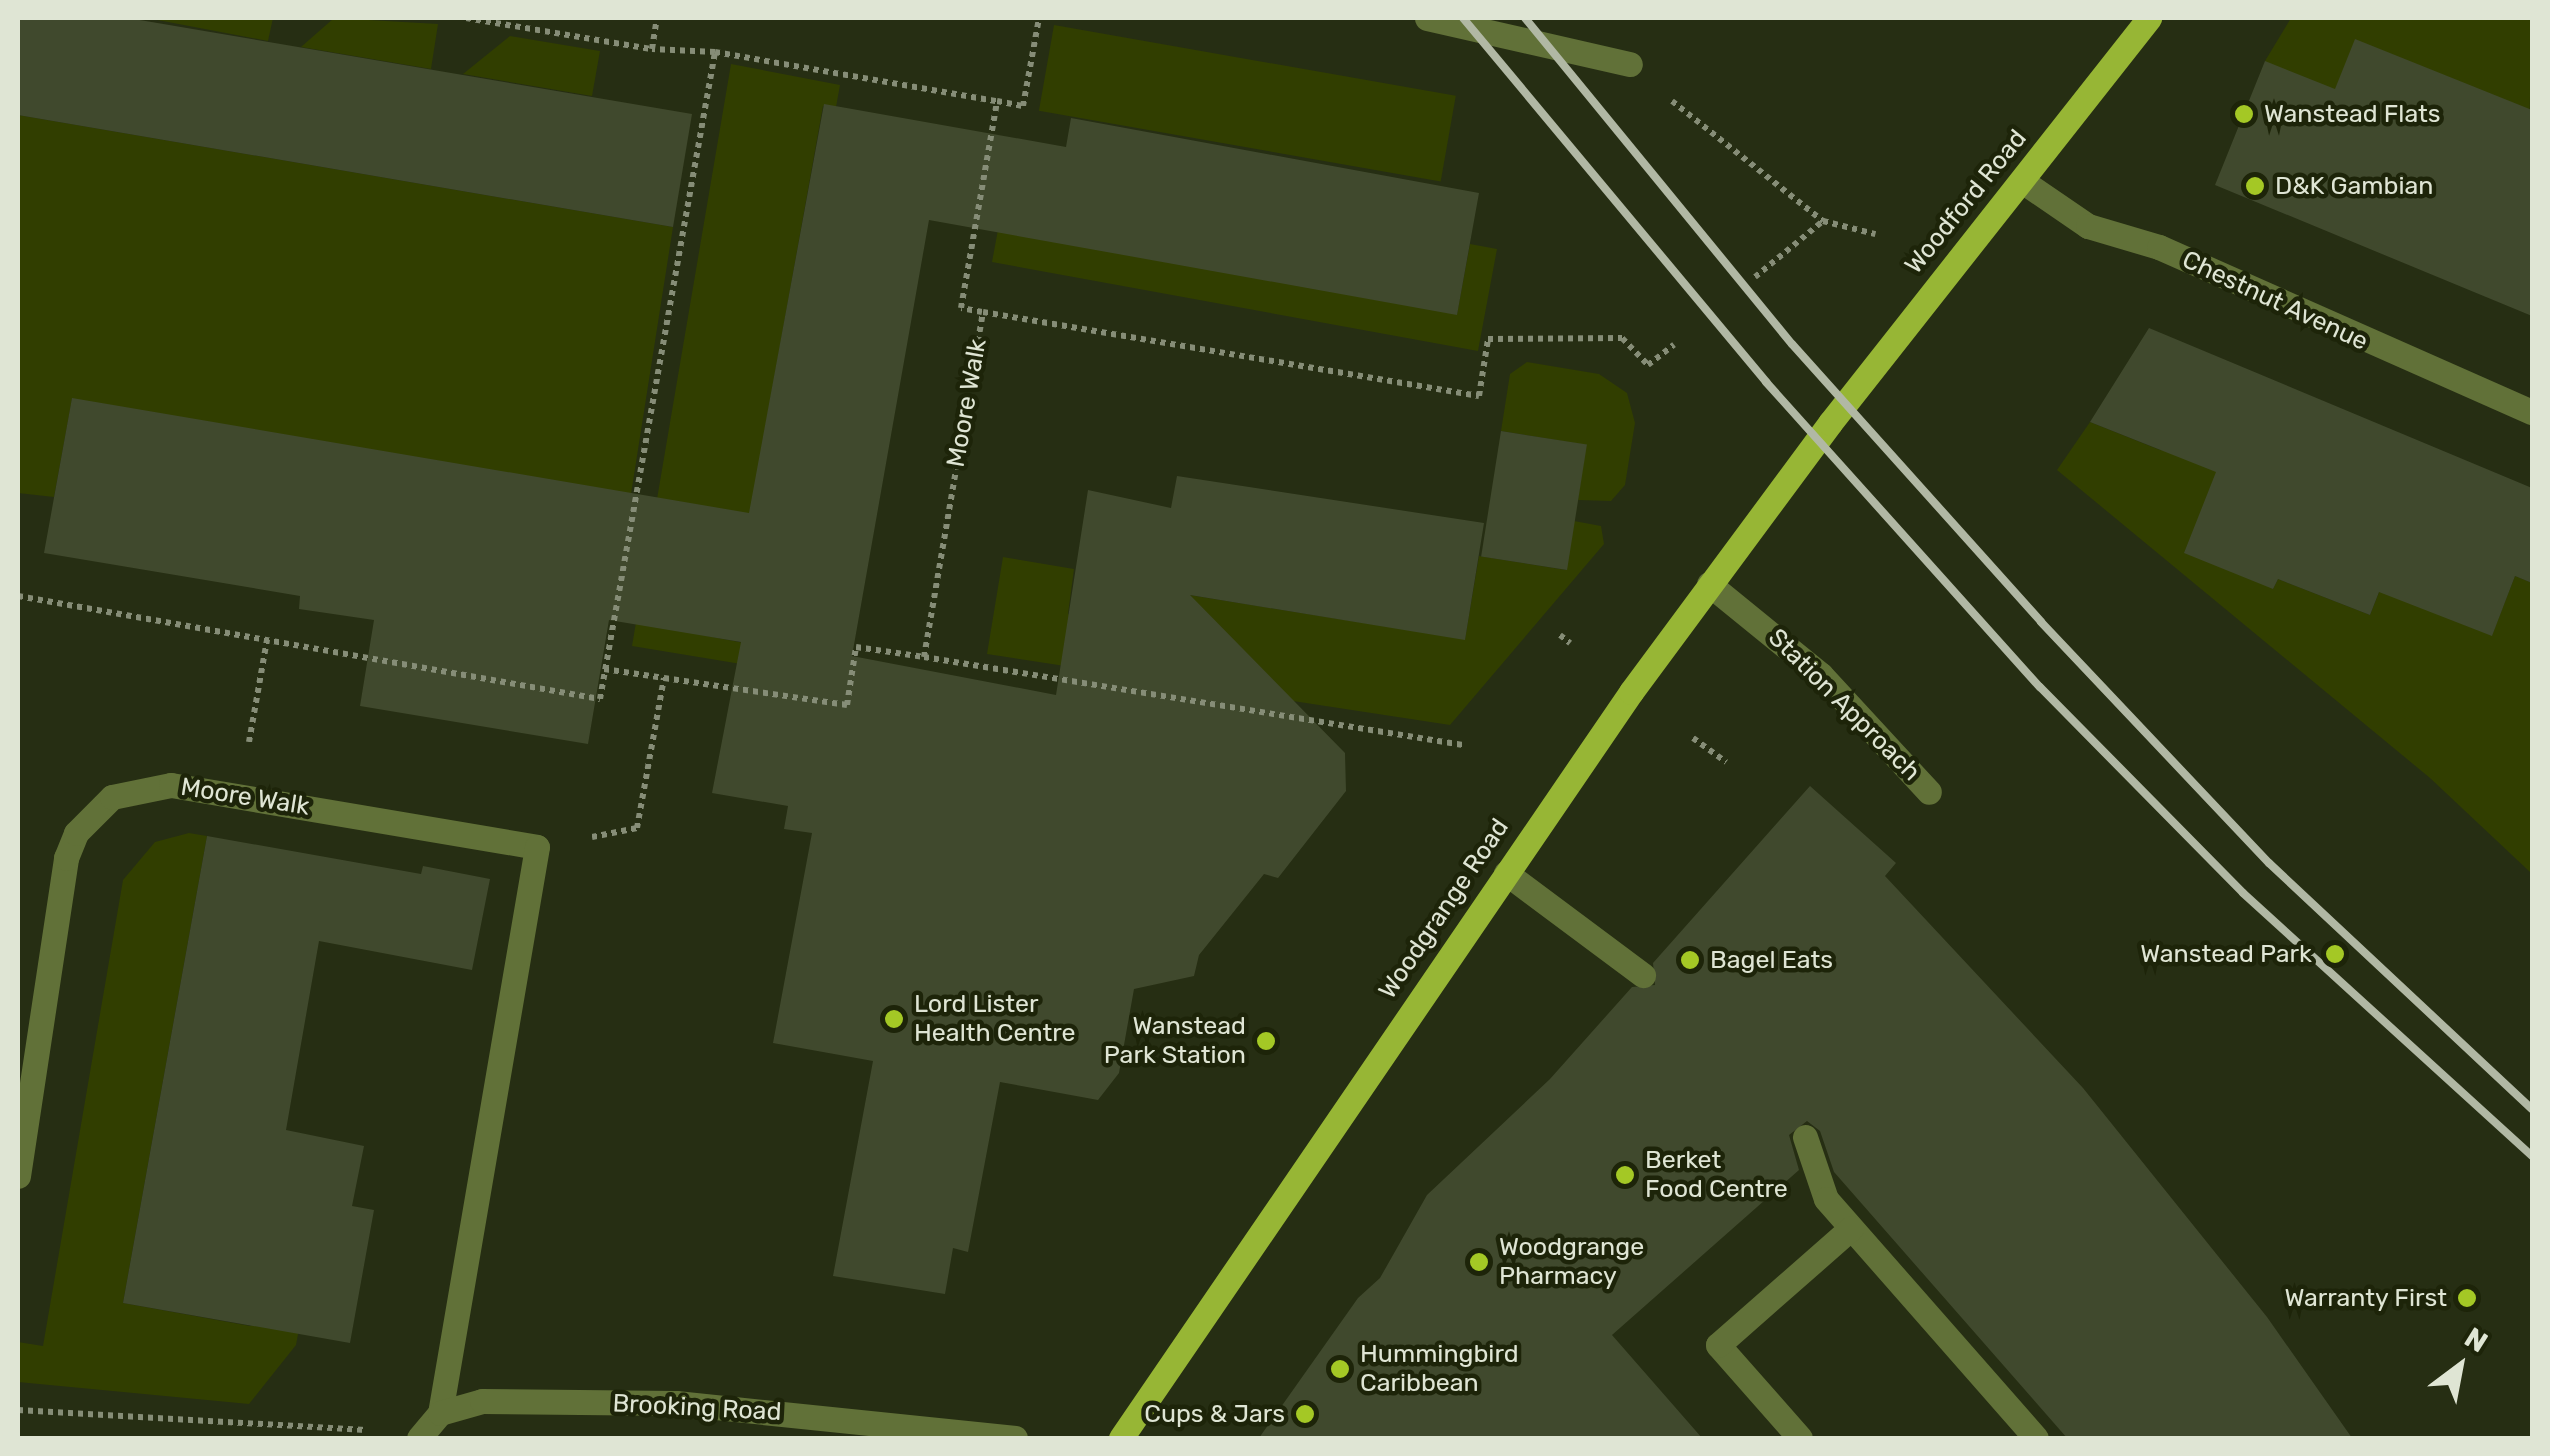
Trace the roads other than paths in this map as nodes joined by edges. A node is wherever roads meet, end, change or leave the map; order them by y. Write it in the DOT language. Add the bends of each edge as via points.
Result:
graph roads {
  1 [pos="1427,18"];
  2 [pos="2149,18"];
  3 [pos="1630,64"];
  4 [pos="2022,182"];
  5 [pos="2532,412"];
  6 [pos="1830,424"];
  7 [pos="1710,584"];
  8 [pos="1929,792"];
  9 [pos="1506,873"];
  10 [pos="1643,975"];
  11 [pos="1805,1137"];
  12 [pos="18,1176"];
  13 [pos="1851,1228"];
  14 [pos="440,1413"];
  15 [pos="420,1438"];
  16 [pos="1015,1438"];
  17 [pos="1121,1438"];
  18 [pos="1800,1438"];
  19 [pos="2036,1438"];
  1 -- 3 [label="street"];
  2 -- 4 [label="main road, Woodford Road"];
  4 -- 5 [label="street, Chestnut Avenue" via="2088,226 2159,247"];
  4 -- 6 [label="main road, Woodford Road"];
  6 -- 7 [label="main road, Woodgrange Road"];
  7 -- 8 [label="street, Station Approach" via="1821,675"];
  7 -- 9 [label="main road, Woodgrange Road"];
  9 -- 10 [label="street"];
  9 -- 17 [label="main road, Woodgrange Road"];
  11 -- 13 [label="street" via="1826,1199"];
  12 -- 14 [label="street, Moore Walk" via="66,858 76,834 112,797 142,786 240,796 536,848"];
  13 -- 18 [label="street" via="1718,1345"];
  13 -- 19 [label="street"];
  14 -- 15 [label="street"];
  14 -- 16 [label="street, Brooking Road" via="482,1401 676,1403"];
}
